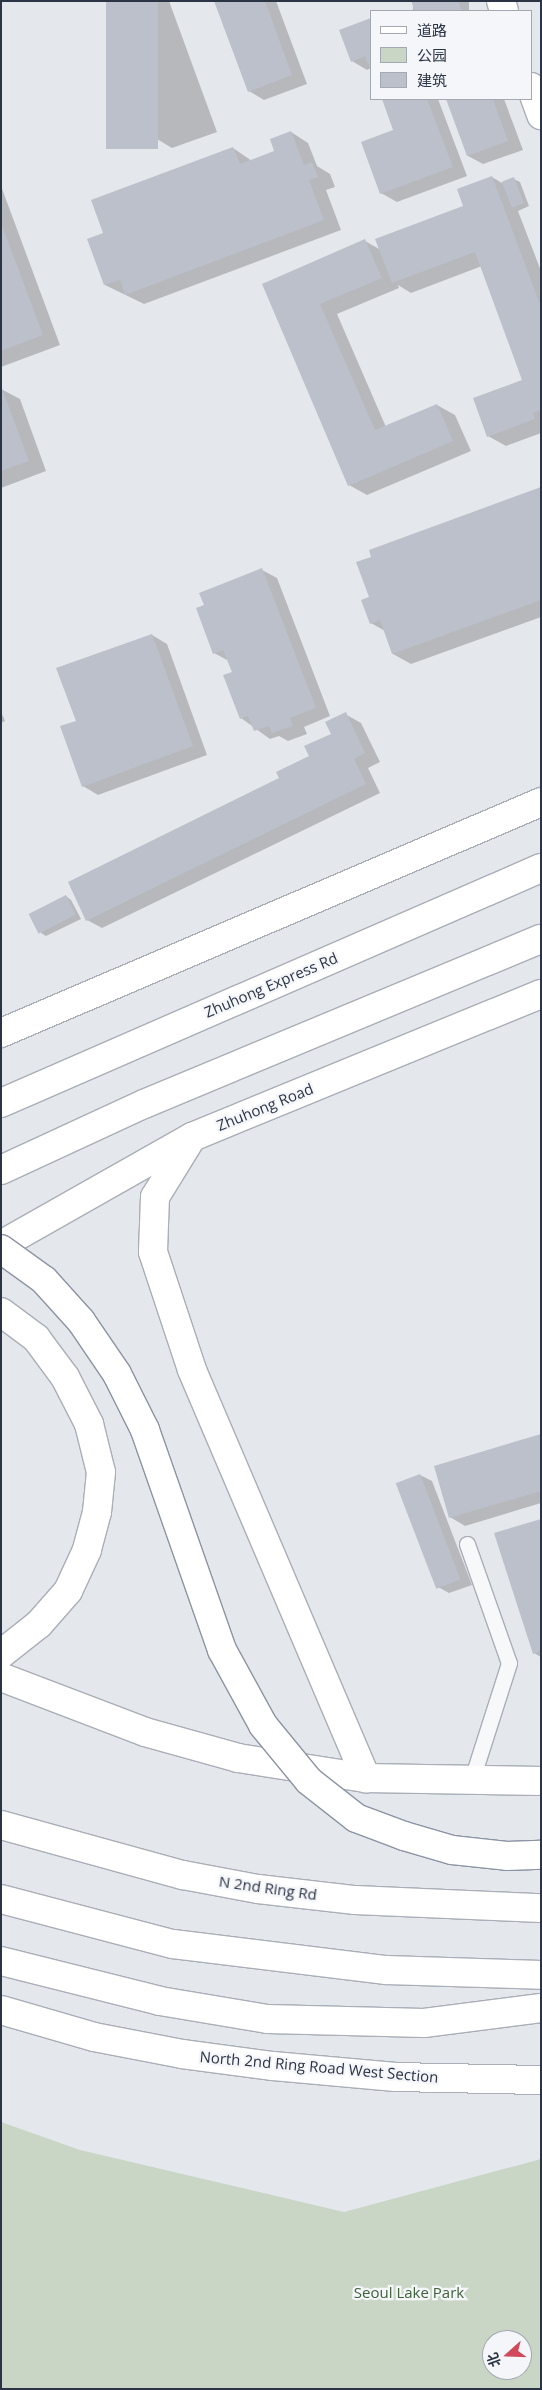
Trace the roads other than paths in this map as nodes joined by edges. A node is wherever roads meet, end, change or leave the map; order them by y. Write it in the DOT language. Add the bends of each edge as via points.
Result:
graph roads {
  1 [pos="532,90"];
  2 [pos="541,115"];
  3 [pos="541,802"];
  4 [pos="541,868"];
  5 [pos="541,939"];
  6 [pos="541,994"];
  7 [pos="1,1033"];
  8 [pos="1,1102"];
  9 [pos="192,1137"];
  10 [pos="1,1170"];
  11 [pos="1,1245"];
  12 [pos="1,1249"];
  13 [pos="1,1312"];
  14 [pos="467,1544"];
  15 [pos="1,1654"];
  16 [pos="1,1677"];
  17 [pos="366,1778"];
  18 [pos="541,1781"];
  19 [pos="471,1782"];
  20 [pos="1,1825"];
  21 [pos="541,1855"];
  22 [pos="1,1899"];
  23 [pos="541,1908"];
  24 [pos="1,1961"];
  25 [pos="541,1975"];
  26 [pos="541,2008"];
  27 [pos="7,2012"];
  28 [pos="541,2080"];
  1 -- 2 [label="main road"];
  3 -- 7 [label="main road"];
  4 -- 8 [label="main road, Zhuhong Express Rd"];
  5 -- 10 [label="main road" via="144,1104"];
  6 -- 9 [label="main road, Zhuhong Road"];
  9 -- 11 [label="main road, Zhuhong Road"];
  9 -- 17 [label="main road" via="155,1197 153,1252 192,1370"];
  12 -- 21 [label="main road, bridge" via="44,1280 81,1321 117,1374 145,1430 222,1650 264,1725 310,1781 356,1818 404,1836 452,1850 507,1856"];
  13 -- 15 [label="main road" via="36,1338 64,1377 89,1424 100,1472 95,1522 87,1550 68,1591 39,1624"];
  14 -- 19 [label="lane" via="509,1662"];
  16 -- 17 [label="main road" via="145,1732 238,1758"];
  17 -- 19 [label="main road"];
  18 -- 19 [label="main road"];
  20 -- 23 [label="main road, N 2nd Ring Rd" via="183,1875 258,1889 355,1900"];
  22 -- 25 [label="main road" via="173,1944 386,1970"];
  24 -- 26 [label="main road" via="160,2000 268,2019 424,2023"];
  27 -- 28 [label="main road, North 2nd Ring Road West Section" via="94,2037 264,2065 396,2076"];
}
